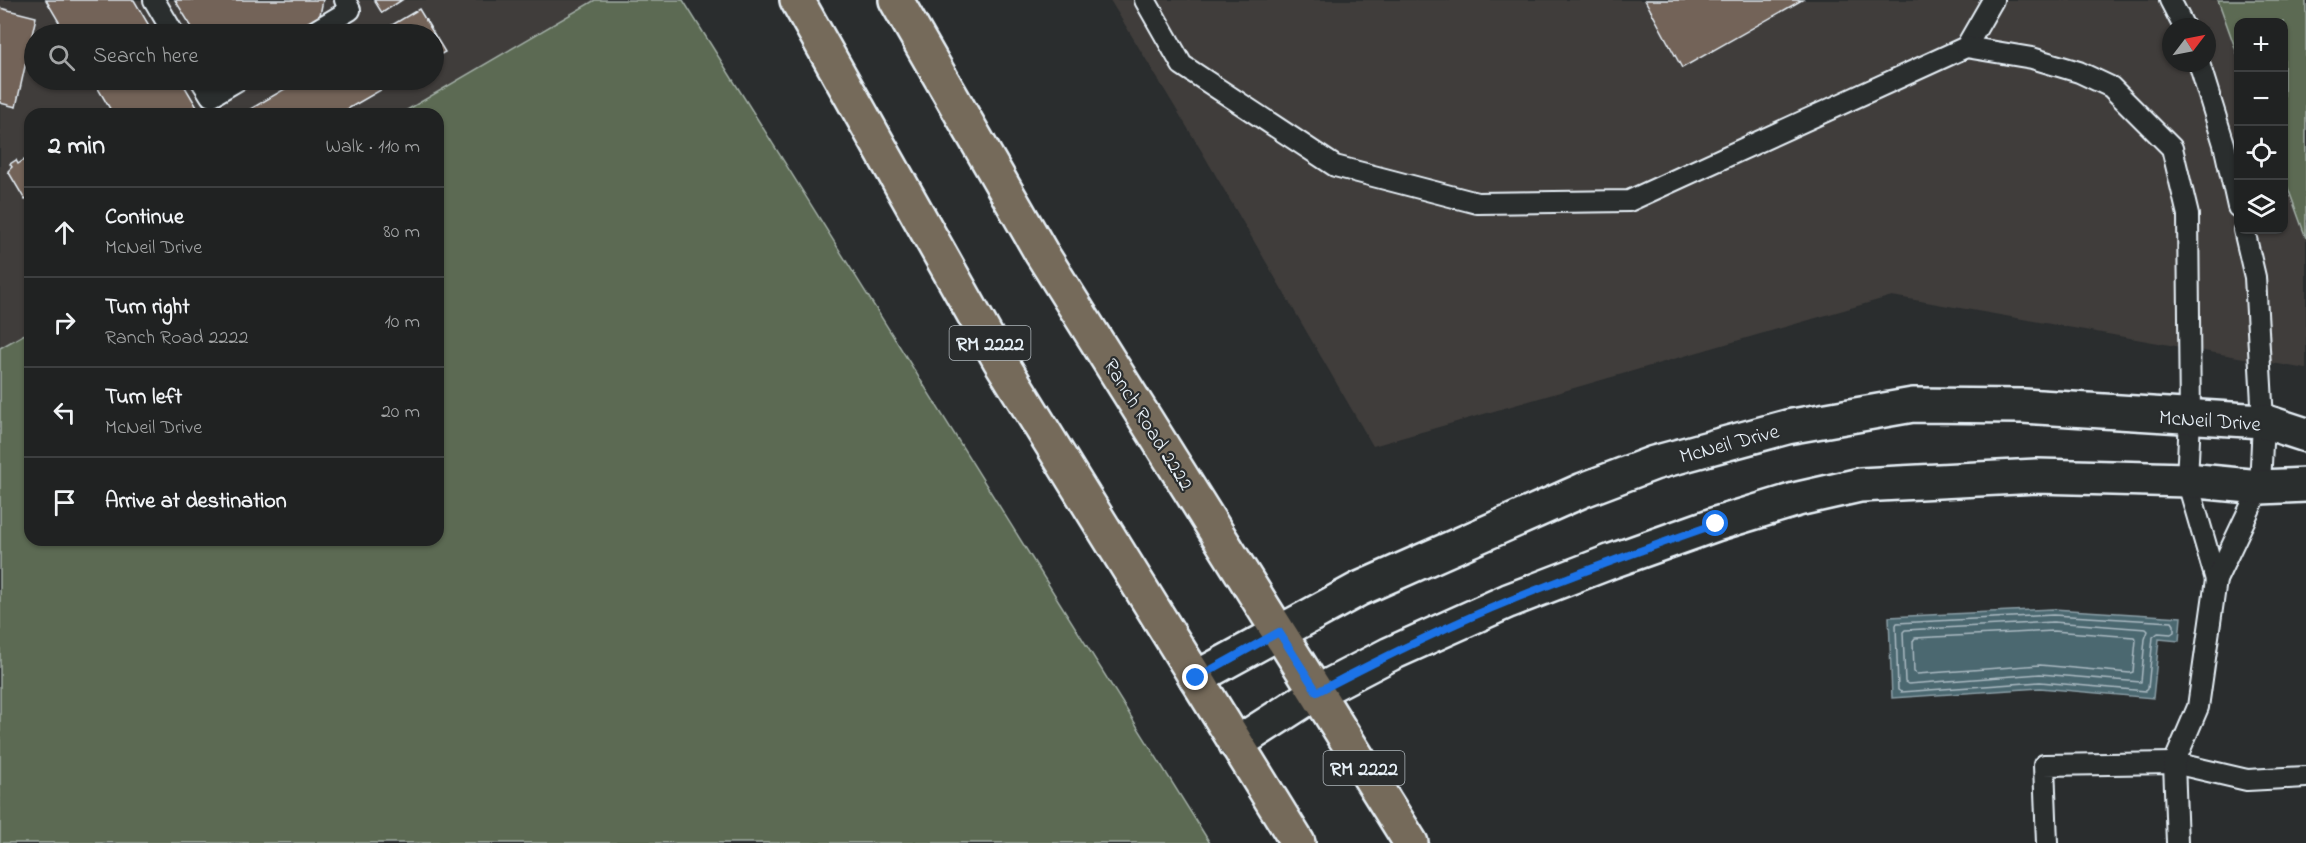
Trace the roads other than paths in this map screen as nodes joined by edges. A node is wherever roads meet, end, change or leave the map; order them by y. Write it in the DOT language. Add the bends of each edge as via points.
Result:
graph roads {
  1 [pos="154,0"];
  2 [pos="345,0"];
  3 [pos="797,0"];
  4 [pos="896,0"];
  5 [pos="1144,0"];
  6 [pos="1993,0"];
  7 [pos="2170,0"];
  8 [pos="2179,18"];
  9 [pos="168,24"];
  10 [pos="327,24"];
  11 [pos="1966,47"];
  12 [pos="2202,72"];
  13 [pos="207,90"];
  14 [pos="221,90"];
  15 [pos="2234,189"];
  16 [pos="2245,234"];
  17 [pos="2190,418"];
  18 [pos="2263,421"];
  19 [pos="2306,435"];
  20 [pos="2187,480"];
  21 [pos="2306,485"];
  22 [pos="2260,487"];
  23 [pos="2216,580"];
  24 [pos="1279,632"];
  25 [pos="1196,678"];
  26 [pos="1317,692"];
  27 [pos="1236,744"];
  28 [pos="2174,763"];
  29 [pos="2306,777"];
  30 [pos="1298,843"];
  31 [pos="1411,843"];
  32 [pos="2047,843"];
  33 [pos="2177,843"];
  1 -- 9 [label="lane"];
  2 -- 10 [label="lane" via="350,10"];
  3 -- 25 [label="main road, RM 2222" via="999,359"];
  4 -- 24 [label="main road, Ranch Road 2222 / RM 2222" via="1042,254"];
  5 -- 11 [label="lane" via="1182,65 1335,166 1477,203 1629,201"];
  6 -- 11 [label="lane"];
  7 -- 8 [label="lane"];
  11 -- 17 [label="lane" via="2032,58 2079,72 2111,87 2172,148 2188,215"];
  12 -- 15 [label="lane"];
  13 -- 14 [label="lane" via="211,96"];
  16 -- 18 [label="lane" via="2255,277"];
  17 -- 18 [label="street, McNeil Drive"];
  17 -- 20 [label="lane"];
  17 -- 24 [label="street, McNeil Drive" via="2023,406 1913,405 1787,427 1654,463 1583,490 1359,589"];
  18 -- 19 [label="street, McNeil Drive"];
  18 -- 22 [label="lane"];
  20 -- 22 [label="street"];
  20 -- 23 [label="lane"];
  20 -- 26 [label="street" via="2037,476 1932,480 1860,485 1798,499 1716,524 1508,601"];
  21 -- 22 [label="street"];
  22 -- 23 [label="lane"];
  23 -- 28 [label="lane" via="2198,707"];
  24 -- 25 [label="street, McNeil Drive"];
  24 -- 26 [label="main road, Ranch Road 2222 / RM 2222"];
  25 -- 27 [label="main road, RM 2222"];
  26 -- 27 [label="street"];
  26 -- 31 [label="main road, Ranch Road 2222 / RM 2222"];
  27 -- 30 [label="main road, RM 2222"];
  28 -- 29 [label="lane" via="2247,780"];
  28 -- 32 [label="lane" via="2044,765"];
  28 -- 33 [label="lane"];
}
